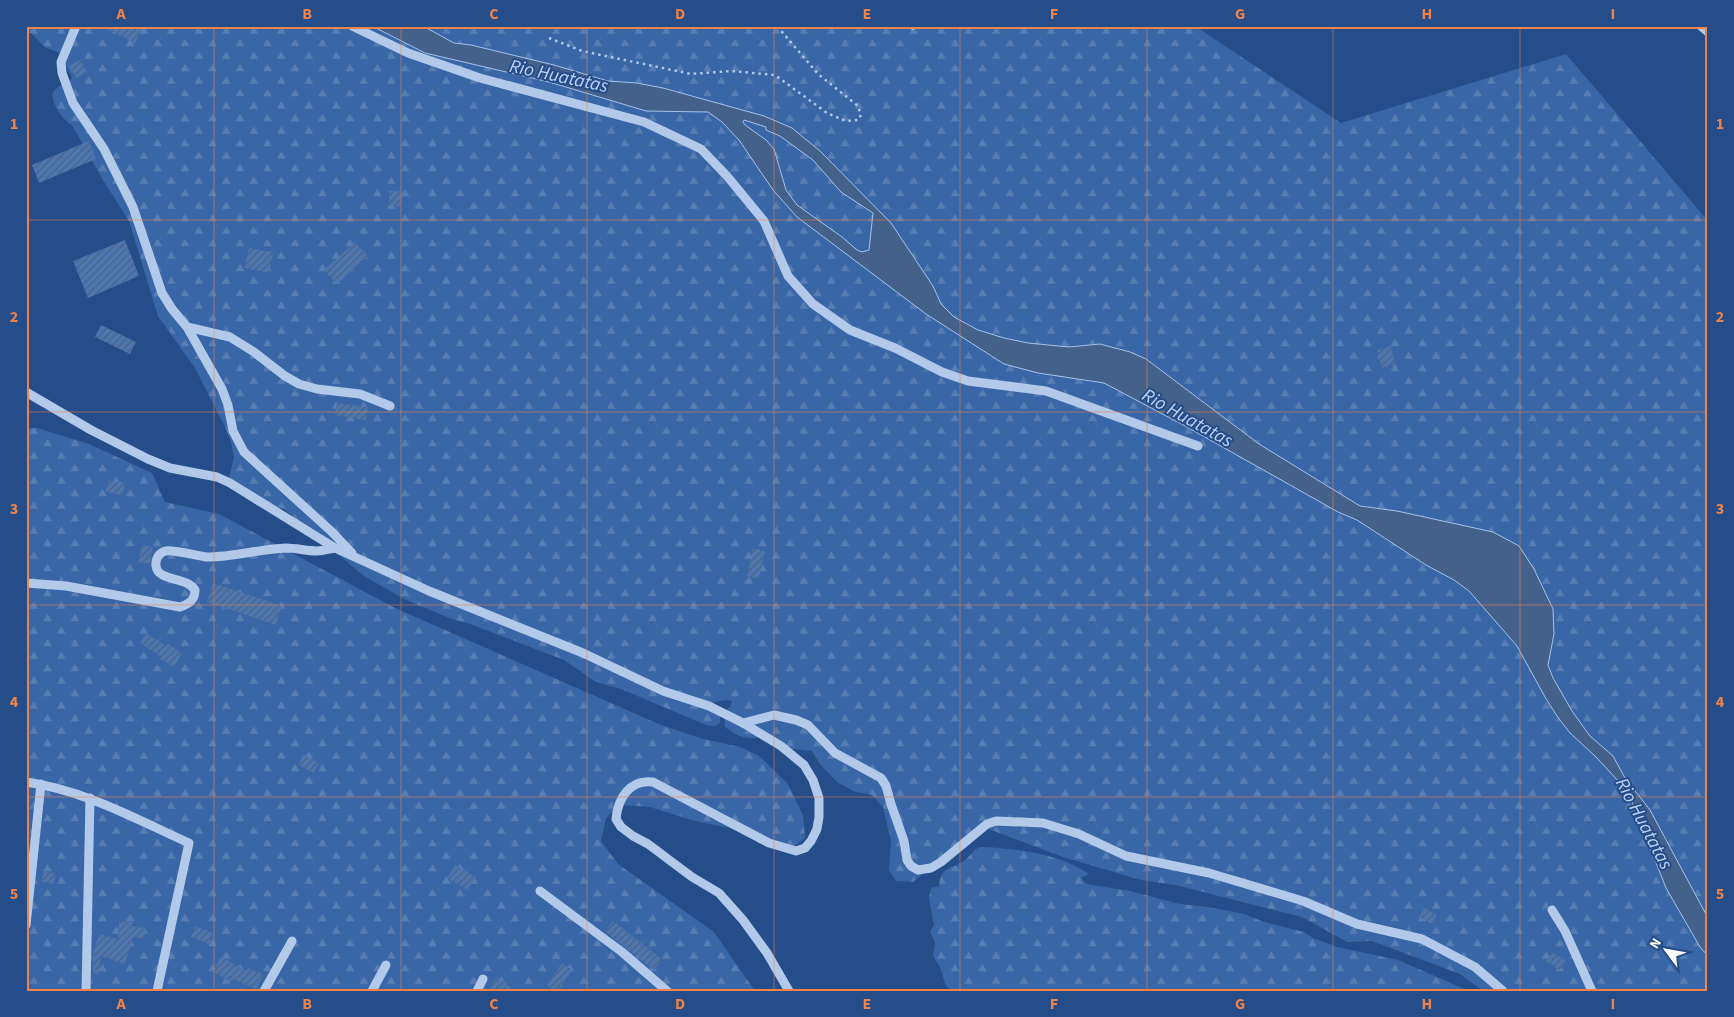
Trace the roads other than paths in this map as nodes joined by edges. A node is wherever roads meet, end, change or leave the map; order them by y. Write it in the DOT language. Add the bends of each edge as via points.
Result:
graph roads {
  1 [pos="76,26"];
  2 [pos="352,26"];
  3 [pos="1701,26"];
  4 [pos="1708,32"];
  5 [pos="187,327"];
  6 [pos="26,392"];
  7 [pos="390,406"];
  8 [pos="1198,446"];
  9 [pos="336,548"];
  10 [pos="355,557"];
  11 [pos="26,583"];
  12 [pos="743,723"];
  13 [pos="26,782"];
  14 [pos="41,784"];
  15 [pos="90,798"];
  16 [pos="540,891"];
  17 [pos="1552,910"];
  18 [pos="26,926"];
  19 [pos="292,941"];
  20 [pos="386,965"];
  21 [pos="483,979"];
  22 [pos="86,991"];
  23 [pos="157,991"];
  24 [pos="264,991"];
  25 [pos="372,991"];
  26 [pos="477,991"];
  27 [pos="667,991"];
  28 [pos="789,991"];
  29 [pos="1504,991"];
  30 [pos="1592,991"];
  1 -- 5 [label="street" via="62,62 62,73 73,103 104,149 133,207 162,293"];
  2 -- 8 [label="street" via="408,53 480,78 644,122 701,149 764,221 788,276 813,304 850,330 968,381 1046,391"];
  3 -- 4 [label="street"];
  5 -- 7 [label="street" via="230,337 299,384 360,394"];
  5 -- 10 [label="street" via="222,389 233,431 244,452"];
  6 -- 9 [label="street" via="148,459 230,483"];
  9 -- 10 [label="street"];
  9 -- 11 [label="street" via="319,551 288,548 207,557 168,550 159,554 158,572 186,582 195,590 192,601 180,607 66,586"];
  10 -- 12 [label="street"];
  12 -- 28 [label="street" via="781,746 804,765 813,780 819,817 812,841 805,848 796,851 769,843 644,780 635,783 618,805 616,819 632,836 719,893 744,920"];
  12 -- 29 [label="street" via="774,715 796,720 808,725 835,753 882,778 904,841 907,860 918,870 941,862 987,824 996,821 1043,823 1079,834 1126,856 1209,873 1303,901 1357,924 1422,939 1475,967"];
  13 -- 14 [label="street"];
  14 -- 15 [label="street"];
  14 -- 18 [label="street"];
  15 -- 22 [label="street"];
  15 -- 23 [label="street" via="189,843"];
  16 -- 27 [label="street" via="622,952"];
  17 -- 30 [label="street"];
  19 -- 24 [label="street"];
  20 -- 25 [label="street"];
  21 -- 26 [label="street"];
}
